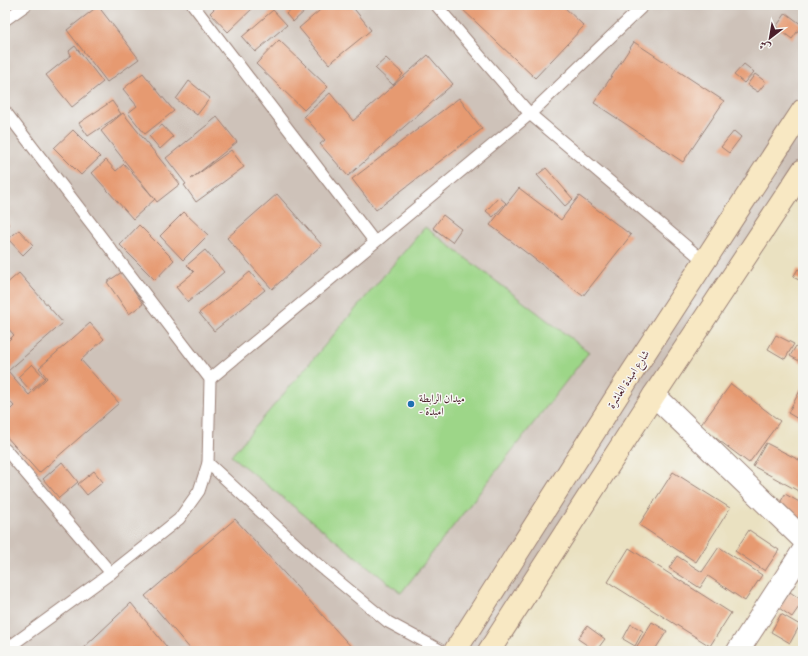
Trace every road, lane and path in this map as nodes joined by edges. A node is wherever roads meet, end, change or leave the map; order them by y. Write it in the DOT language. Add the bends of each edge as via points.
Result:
graph roads {
  1 [pos="26,5"];
  2 [pos="193,5"];
  3 [pos="436,5"];
  4 [pos="644,5"];
  5 [pos="5,20"];
  6 [pos="803,110"];
  7 [pos="5,111"];
  8 [pos="530,114"];
  9 [pos="803,170"];
  10 [pos="374,241"];
  11 [pos="705,262"];
  12 [pos="210,379"];
  13 [pos="654,395"];
  14 [pos="5,449"];
  15 [pos="208,463"];
  16 [pos="803,539"];
  17 [pos="803,551"];
  18 [pos="111,573"];
  19 [pos="5,650"];
  20 [pos="442,651"];
  21 [pos="455,651"];
  22 [pos="490,651"];
  23 [pos="738,651"];
  1 -- 5 [label="lane"];
  2 -- 10 [label="lane"];
  3 -- 8 [label="lane"];
  4 -- 8 [label="lane"];
  6 -- 11 [label="main road, شارع امبدة العاشرة"];
  7 -- 12 [label="lane"];
  8 -- 10 [label="lane"];
  8 -- 11 [label="lane"];
  9 -- 13 [label="main road"];
  10 -- 12 [label="lane"];
  11 -- 21 [label="main road, شارع امبدة العاشرة"];
  12 -- 15 [label="lane"];
  13 -- 16 [label="street"];
  13 -- 22 [label="main road"];
  14 -- 18 [label="lane"];
  15 -- 18 [label="lane" via="199,491 179,519"];
  15 -- 20 [label="lane" via="315,562 388,622"];
  17 -- 23 [label="street"];
  18 -- 19 [label="lane"];
}
